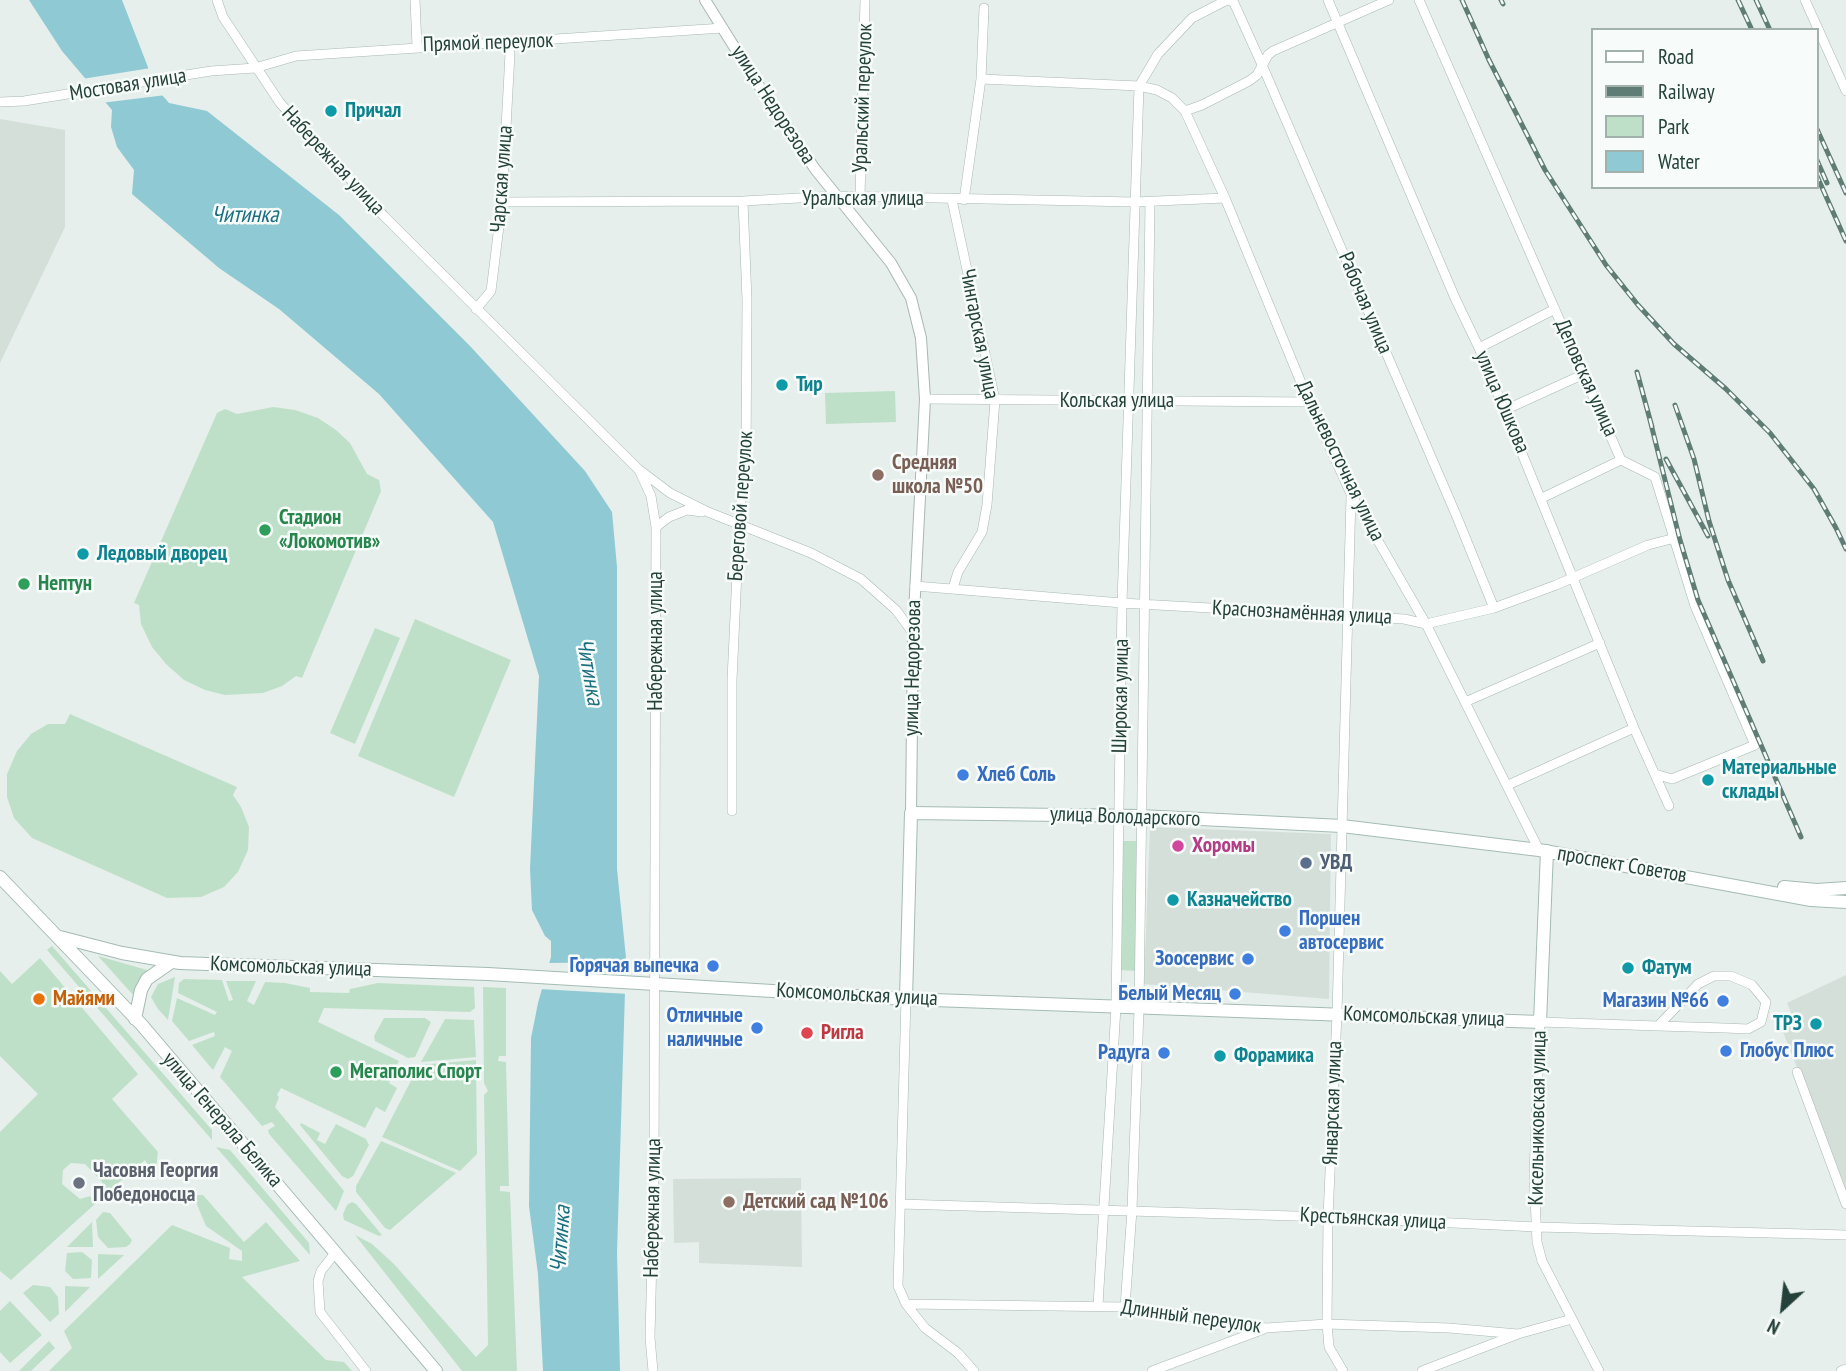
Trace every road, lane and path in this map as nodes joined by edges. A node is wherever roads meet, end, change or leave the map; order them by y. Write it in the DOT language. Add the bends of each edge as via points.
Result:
graph roads {
  1 [pos="217,0"];
  2 [pos="415,0"];
  3 [pos="705,0"];
  4 [pos="865,0"];
  5 [pos="1229,0"];
  6 [pos="1328,0"];
  7 [pos="1389,0"];
  8 [pos="1419,0"];
  9 [pos="1805,0"];
  10 [pos="984,8"];
  11 [pos="1336,22"];
  12 [pos="723,28"];
  13 [pos="1818,28"];
  14 [pos="1818,29"];
  15 [pos="504,44"];
  16 [pos="416,46"];
  17 [pos="1263,67"];
  18 [pos="255,68"];
  19 [pos="981,79"];
  20 [pos="1139,86"];
  21 [pos="1846,91"];
  22 [pos="0,102"];
  23 [pos="1185,111"];
  24 [pos="836,196"];
  25 [pos="860,197"];
  26 [pos="1225,198"];
  27 [pos="952,200"];
  28 [pos="964,200"];
  29 [pos="743,201"];
  30 [pos="502,202"];
  31 [pos="1135,202"];
  32 [pos="1150,202"];
  33 [pos="476,309"];
  34 [pos="1555,309"];
  35 [pos="1479,348"];
  36 [pos="1584,374"];
  37 [pos="925,399"];
  38 [pos="995,400"];
  39 [pos="1129,401"];
  40 [pos="1146,402"];
  41 [pos="1309,402"];
  42 [pos="1505,410"];
  43 [pos="1622,460"];
  44 [pos="639,470"];
  45 [pos="1351,494"];
  46 [pos="1542,498"];
  47 [pos="708,512"];
  48 [pos="740,525"];
  49 [pos="656,527"];
  50 [pos="1675,538"];
  51 [pos="1572,578"];
  52 [pos="915,586"];
  53 [pos="953,588"];
  54 [pos="1122,603"];
  55 [pos="1144,604"];
  56 [pos="1494,608"];
  57 [pos="1346,615"];
  58 [pos="1426,624"];
  59 [pos="913,634"];
  60 [pos="1600,643"];
  61 [pos="1465,702"];
  62 [pos="1634,728"];
  63 [pos="1655,774"];
  64 [pos="1508,785"];
  65 [pos="1669,806"];
  66 [pos="732,811"];
  67 [pos="911,813"];
  68 [pos="1119,816"];
  69 [pos="1140,816"];
  70 [pos="1342,826"];
  71 [pos="1543,850"];
  72 [pos="0,877"];
  73 [pos="1697,878"];
  74 [pos="1846,888"];
  75 [pos="1846,902"];
  76 [pos="60,937"];
  77 [pos="170,963"];
  78 [pos="656,984"];
  79 [pos="906,999"];
  80 [pos="1116,1007"];
  81 [pos="1139,1009"];
  82 [pos="1337,1014"];
  83 [pos="135,1019"];
  84 [pos="1540,1022"];
  85 [pos="1658,1026"];
  86 [pos="1797,1072"];
  87 [pos="900,1204"];
  88 [pos="1846,1204"];
  89 [pos="1104,1209"];
  90 [pos="1132,1210"];
  91 [pos="1328,1217"];
  92 [pos="1537,1227"];
  93 [pos="1846,1235"];
  94 [pos="335,1253"];
  95 [pos="906,1304"];
  96 [pos="1098,1306"];
  97 [pos="1125,1307"];
  98 [pos="1572,1319"];
  99 [pos="1327,1324"];
  100 [pos="1266,1328"];
  101 [pos="1518,1334"];
  102 [pos="366,1371"];
  103 [pos="436,1371"];
  104 [pos="653,1371"];
  105 [pos="974,1371"];
  106 [pos="1152,1371"];
  107 [pos="1343,1371"];
  108 [pos="1422,1371"];
  109 [pos="1599,1371"];
  1 -- 18 [label="street, Набережная улица"];
  2 -- 16 [label="street"];
  3 -- 12 [label="street, улица Недорезова"];
  4 -- 25 [label="street, Уральский переулок"];
  5 -- 17 [label="street, Рабочая улица"];
  5 -- 20 [label="street" via="1192,18 1158,54"];
  6 -- 11 [label="street, улица Юшкова"];
  7 -- 11 [label="street"];
  8 -- 34 [label="street, Деповская улица"];
  9 -- 13 [label="street"];
  10 -- 19 [label="street"];
  11 -- 17 [label="street" via="1273,51"];
  11 -- 35 [label="street, улица Юшкова"];
  12 -- 15 [label="street, Прямой переулок"];
  12 -- 24 [label="street, улица Недорезова"];
  14 -- 21 [label="street"];
  15 -- 16 [label="street, Прямой переулок"];
  15 -- 30 [label="street, Чарская улица" via="510,53"];
  16 -- 18 [label="street, Прямой переулок" via="296,56"];
  17 -- 23 [label="street" via="1240,87"];
  17 -- 56 [label="street, Рабочая улица"];
  18 -- 22 [label="street, Мостовая улица"];
  18 -- 33 [label="street, Набережная улица" via="330,159"];
  19 -- 20 [label="street, Дальневосточная улица"];
  19 -- 28 [label="street"];
  20 -- 23 [label="street, Дальневосточная улица" via="1172,98"];
  20 -- 31 [label="street, Широкая улица"];
  23 -- 26 [label="street, Дальневосточная улица"];
  24 -- 25 [label="street, Уральская улица"];
  24 -- 29 [label="street, Уральская улица"];
  24 -- 37 [label="street, улица Недорезова" via="891,263 911,298 921,338"];
  25 -- 27 [label="street, Уральская улица"];
  26 -- 32 [label="street, Уральская улица"];
  26 -- 41 [label="street, Дальневосточная улица"];
  27 -- 28 [label="street, Уральская улица"];
  27 -- 38 [label="street, Чингарская улица"];
  28 -- 31 [label="street, Уральская улица"];
  29 -- 30 [label="street, Уральская улица"];
  29 -- 48 [label="street, Береговой переулок" via="746,460"];
  30 -- 33 [label="street, Чарская улица" via="491,291"];
  31 -- 32 [label="street, Уральская улица"];
  31 -- 39 [label="street, Широкая улица"];
  32 -- 40 [label="street, Широкая улица"];
  33 -- 44 [label="street, Набережная улица"];
  34 -- 35 [label="street"];
  34 -- 36 [label="street, Деповская улица"];
  35 -- 42 [label="street, улица Юшкова"];
  36 -- 42 [label="street"];
  36 -- 43 [label="street, Деповская улица"];
  37 -- 38 [label="street, Кольская улица"];
  37 -- 52 [label="street, улица Недорезова"];
  38 -- 39 [label="street, Кольская улица"];
  38 -- 53 [label="street, Чингарская улица" via="982,533"];
  39 -- 40 [label="street, Кольская улица"];
  39 -- 54 [label="street, Широкая улица"];
  40 -- 41 [label="street, Кольская улица"];
  40 -- 55 [label="street, Широкая улица"];
  41 -- 45 [label="street, Дальневосточная улица"];
  42 -- 46 [label="street, улица Юшкова"];
  43 -- 46 [label="street"];
  43 -- 50 [label="street, Деповская улица" via="1655,477"];
  44 -- 47 [label="street" via="670,493"];
  44 -- 49 [label="street, Набережная улица" via="651,496"];
  45 -- 57 [label="street, Январская улица"];
  45 -- 58 [label="street, Дальневосточная улица"];
  46 -- 51 [label="street, улица Юшкова"];
  47 -- 48 [label="street"];
  47 -- 49 [label="street" via="687,510"];
  48 -- 59 [label="street" via="861,579 896,610"];
  48 -- 66 [label="street, Береговой переулок"];
  49 -- 78 [label="street, Набережная улица"];
  50 -- 51 [label="street, Краснознамённая улица"];
  50 -- 63 [label="street, Деповская улица" via="1695,606 1755,745 1672,779"];
  51 -- 56 [label="street, Краснознамённая улица"];
  51 -- 60 [label="street, улица Юшкова"];
  52 -- 53 [label="street, Краснознамённая улица"];
  52 -- 59 [label="street, улица Недорезова"];
  53 -- 54 [label="street, Краснознамённая улица"];
  54 -- 55 [label="street, Краснознамённая улица"];
  54 -- 68 [label="street, Широкая улица"];
  55 -- 57 [label="street, Краснознамённая улица"];
  55 -- 69 [label="street, Широкая улица"];
  56 -- 58 [label="street, Краснознамённая улица"];
  57 -- 58 [label="street, Краснознамённая улица"];
  57 -- 70 [label="street, Январская улица"];
  58 -- 61 [label="street, Дальневосточная улица"];
  59 -- 67 [label="street, улица Недорезова"];
  60 -- 61 [label="street"];
  60 -- 62 [label="street, улица Юшкова"];
  61 -- 64 [label="street, Дальневосточная улица"];
  62 -- 63 [label="street, улица Юшкова"];
  62 -- 64 [label="street"];
  63 -- 65 [label="street, улица Юшкова"];
  64 -- 71 [label="street, Дальневосточная улица"];
  67 -- 68 [label="main road, улица Володарского"];
  67 -- 79 [label="main road, улица Недорезова"];
  68 -- 69 [label="main road, улица Володарского"];
  68 -- 80 [label="street, Широкая улица"];
  69 -- 70 [label="main road, улица Володарского"];
  69 -- 81 [label="street, Широкая улица"];
  70 -- 71 [label="main road, улица Володарского"];
  70 -- 82 [label="street, Январская улица"];
  71 -- 73 [label="main road, проспект Советов"];
  71 -- 84 [label="main road, Кисельниковская улица"];
  72 -- 76 [label="main road, улица Генерала Белика"];
  73 -- 74 [label="main road, проспект Советов" via="1817,891"];
  73 -- 75 [label="main road, проспект Советов" via="1811,900"];
  76 -- 77 [label="main road, Комсомольская улица"];
  76 -- 83 [label="main road, улица Генерала Белика"];
  77 -- 78 [label="main road, Комсомольская улица"];
  77 -- 83 [label="main road" via="147,979"];
  78 -- 79 [label="main road, Комсомольская улица"];
  78 -- 104 [label="street, Набережная улица"];
  79 -- 80 [label="main road, Комсомольская улица"];
  79 -- 87 [label="street, улица Недорезова"];
  80 -- 81 [label="main road, Комсомольская улица"];
  80 -- 89 [label="street, Широкая улица"];
  81 -- 82 [label="main road, Комсомольская улица"];
  81 -- 90 [label="street, Широкая улица"];
  82 -- 84 [label="main road, Комсомольская улица"];
  82 -- 91 [label="street, Январская улица"];
  83 -- 94 [label="main road, улица Генерала Белика"];
  84 -- 85 [label="street, Комсомольская улица"];
  84 -- 92 [label="street, Кисельниковская улица" via="1534,1175"];
  85 -- 85 [label="street, Комсомольская улица" via="1748,1028 1761,1022 1766,1002 1752,985 1731,976 1714,976 1699,984"];
  86 -- 88 [label="street"];
  87 -- 89 [label="street, Крестьянская улица"];
  87 -- 95 [label="street, улица Недорезова" via="898,1286"];
  89 -- 90 [label="street, Крестьянская улица"];
  89 -- 96 [label="street, Широкая улица"];
  90 -- 91 [label="street, Крестьянская улица"];
  90 -- 97 [label="street, Широкая улица"];
  91 -- 92 [label="street, Крестьянская улица"];
  91 -- 99 [label="street, Январская улица"];
  92 -- 93 [label="street, Крестьянская улица"];
  92 -- 98 [label="street, Кисельниковская улица" via="1542,1261"];
  94 -- 102 [label="street" via="318,1281 320,1312"];
  94 -- 103 [label="main road, улица Генерала Белика"];
  95 -- 96 [label="street, Длинный переулок"];
  95 -- 105 [label="street, улица Недорезова" via="925,1328"];
  96 -- 97 [label="street, Длинный переулок"];
  97 -- 100 [label="street, Длинный переулок"];
  98 -- 101 [label="street"];
  98 -- 109 [label="street, Кисельниковская улица"];
  99 -- 100 [label="street, Длинный переулок"];
  99 -- 101 [label="street, Длинный переулок"];
  99 -- 107 [label="street, Январская улица" via="1329,1347"];
  100 -- 106 [label="street"];
  101 -- 108 [label="street"];
}
